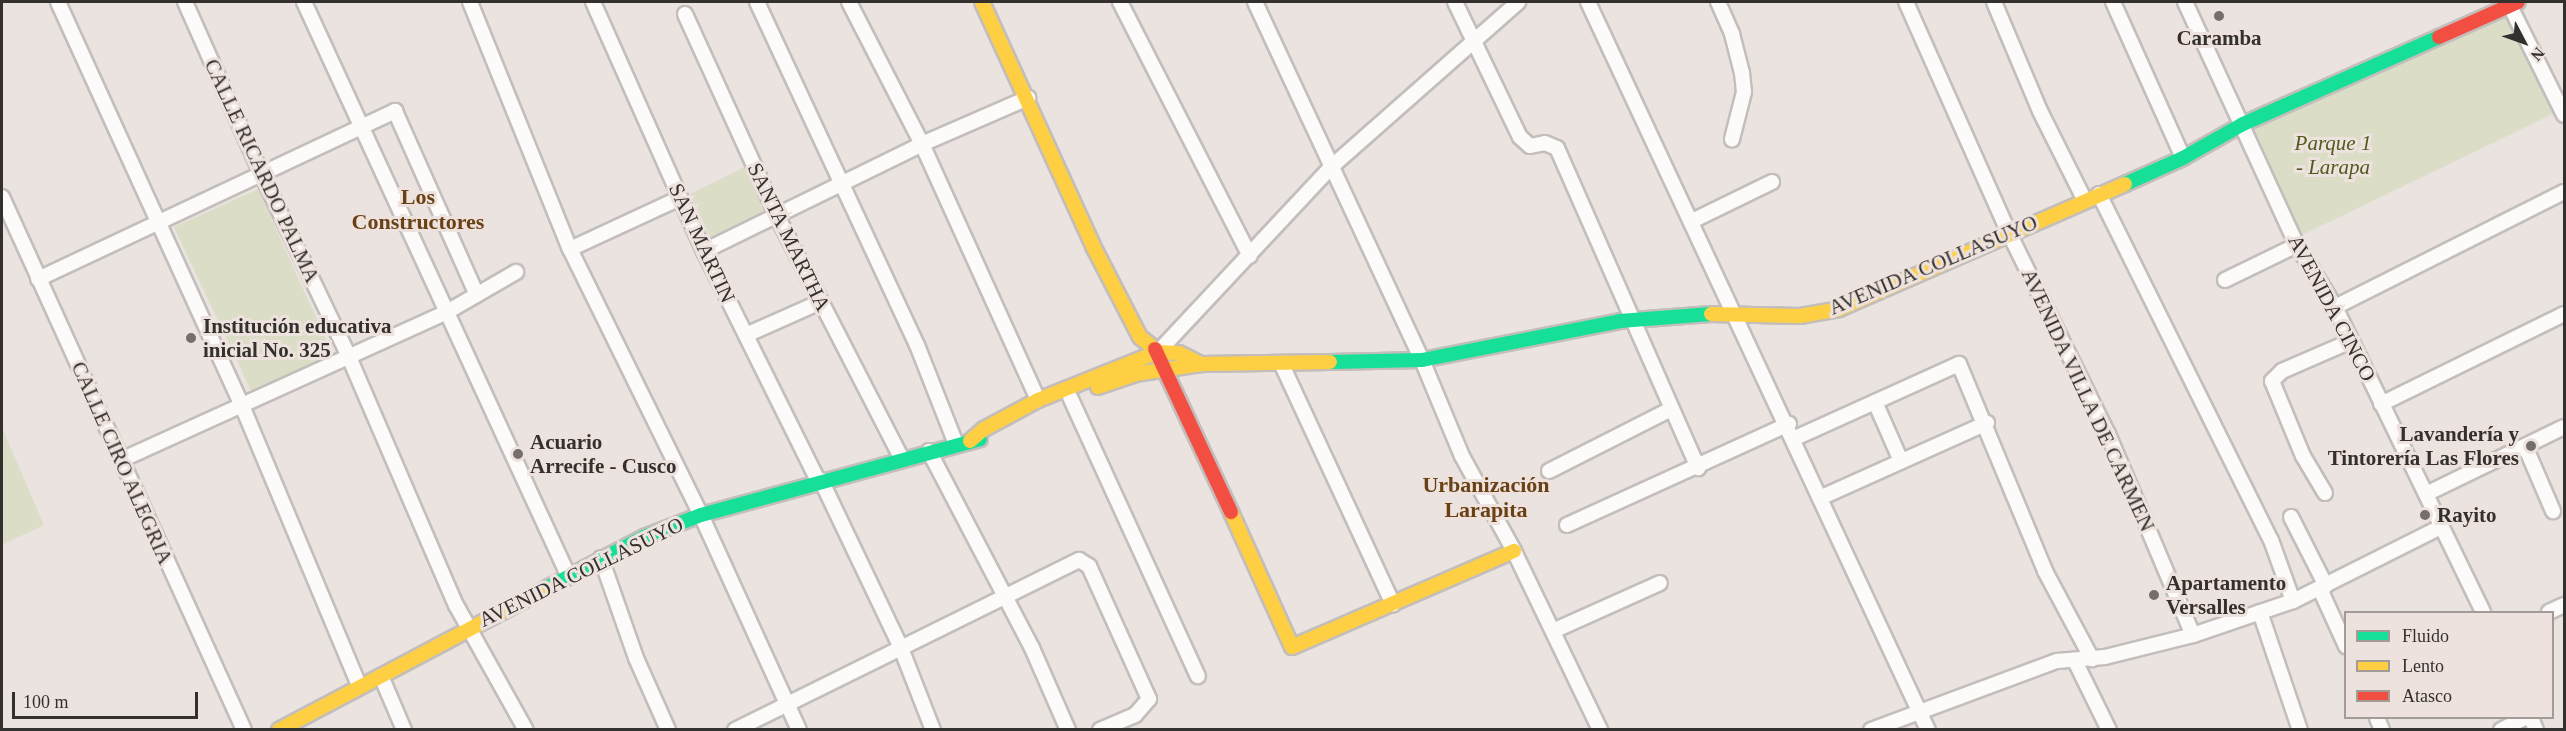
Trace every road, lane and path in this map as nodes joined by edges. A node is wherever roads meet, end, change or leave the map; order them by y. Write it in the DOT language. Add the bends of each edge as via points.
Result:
graph roads {
  1 [pos="58,2"];
  2 [pos="185,2"];
  3 [pos="304,2"];
  4 [pos="470,2"];
  5 [pos="593,2"];
  6 [pos="758,2"];
  7 [pos="849,2"];
  8 [pos="982,2"];
  9 [pos="1120,2"];
  10 [pos="1255,2"];
  11 [pos="1455,2"];
  12 [pos="1518,2"];
  13 [pos="1588,2"];
  14 [pos="1718,2"];
  15 [pos="1906,2"];
  16 [pos="1994,2"];
  17 [pos="2113,2"];
  18 [pos="2185,2"];
  19 [pos="2512,3"];
  20 [pos="684,14"];
  21 [pos="1475,43"];
  22 [pos="1029,98"];
  23 [pos="2565,115"];
  24 [pos="2243,124"];
  25 [pos="361,127"];
  26 [pos="1732,139"];
  27 [pos="922,144"];
  28 [pos="2183,158"];
  29 [pos="1330,168"];
  30 [pos="261,173"];
  31 [pos="1772,182"];
  32 [pos="841,184"];
  33 [pos="2565,192"];
  34 [pos="2099,194"];
  35 [pos="2,197"];
  36 [pos="680,198"];
  37 [pos="2084,199"];
  38 [pos="777,216"];
  39 [pos="1692,222"];
  40 [pos="157,225"];
  41 [pos="2009,233"];
  42 [pos="2297,245"];
  43 [pos="570,249"];
  44 [pos="704,250"];
  45 [pos="1250,256"];
  46 [pos="516,272"];
  47 [pos="38,279"];
  48 [pos="2225,280"];
  49 [pos="477,296"];
  50 [pos="820,302"];
  51 [pos="2335,307"];
  52 [pos="447,312"];
  53 [pos="1735,312"];
  54 [pos="2565,314"];
  55 [pos="1634,320"];
  56 [pos="746,335"];
  57 [pos="2351,341"];
  58 [pos="1158,352"];
  59 [pos="349,357"];
  60 [pos="1422,360"];
  61 [pos="1201,364"];
  62 [pos="1282,365"];
  63 [pos="1167,370"];
  64 [pos="1070,397"];
  65 [pos="1053,399"];
  66 [pos="1038,400"];
  67 [pos="1875,402"];
  68 [pos="2381,404"];
  69 [pos="243,408"];
  70 [pos="1671,409"];
  71 [pos="1987,423"];
  72 [pos="1789,424"];
  73 [pos="2565,427"];
  74 [pos="1795,438"];
  75 [pos="970,441"];
  76 [pos="956,444"];
  77 [pos="2525,446"];
  78 [pos="929,451"];
  79 [pos="901,457"];
  80 [pos="121,460"];
  81 [pos="1901,461"];
  82 [pos="1698,468"];
  83 [pos="1549,471"];
  84 [pos="819,480"];
  85 [pos="2325,493"];
  86 [pos="2426,494"];
  87 [pos="1822,497"];
  88 [pos="2553,511"];
  89 [pos="701,514"];
  90 [pos="2291,518"];
  91 [pos="1567,525"];
  92 [pos="2441,527"];
  93 [pos="1514,551"];
  94 [pos="601,558"];
  95 [pos="568,575"];
  96 [pos="1660,583"];
  97 [pos="2323,587"];
  98 [pos="1003,598"];
  99 [pos="2293,601"];
  100 [pos="1393,604"];
  101 [pos="2483,611"];
  102 [pos="2260,612"];
  103 [pos="469,627"];
  104 [pos="1553,631"];
  105 [pos="2193,635"];
  106 [pos="2344,641"];
  107 [pos="901,648"];
  108 [pos="2092,658"];
  109 [pos="2076,661"];
  110 [pos="381,676"];
  111 [pos="1198,676"];
  112 [pos="359,685"];
  113 [pos="787,704"];
  114 [pos="1919,711"];
  115 [pos="2521,719"];
  116 [pos="244,729"];
  117 [pos="279,729"];
  118 [pos="404,729"];
  119 [pos="526,729"];
  120 [pos="668,729"];
  121 [pos="735,729"];
  122 [pos="799,729"];
  123 [pos="933,729"];
  124 [pos="1068,729"];
  125 [pos="1100,729"];
  126 [pos="1600,729"];
  127 [pos="1871,729"];
  128 [pos="1928,729"];
  129 [pos="2109,729"];
  130 [pos="2300,729"];
  131 [pos="2500,729"];
  1 -- 40 [label="street"];
  2 -- 30 [label="street, CALLE RICARDO PALMA"];
  3 -- 25 [label="street"];
  4 -- 43 [label="street"];
  5 -- 36 [label="street, SAN MARTIN"];
  6 -- 32 [label="street"];
  7 -- 27 [label="street"];
  8 -- 22 [label="street"];
  9 -- 45 [label="street"];
  10 -- 29 [label="street"];
  11 -- 21 [label="street"];
  12 -- 21 [label="street"];
  13 -- 39 [label="street"];
  14 -- 26 [label="street" via="1743,73 1744,92"];
  15 -- 41 [label="street, AVENIDA VILLA DE CARMEN"];
  16 -- 37 [label="street" via="2040,111"];
  17 -- 28 [label="street"];
  18 -- 24 [label="street, AVENIDA CINCO"];
  19 -- 23 [label="street"];
  19 -- 24 [label="street, AVENIDA COLLASUYO"];
  20 -- 38 [label="street, SANTA MARTHA"];
  21 -- 29 [label="street"];
  21 -- 55 [label="street" via="1520,137 1530,146 1545,143 1557,148"];
  22 -- 27 [label="street"];
  22 -- 58 [label="street" via="1093,246 1140,337"];
  24 -- 28 [label="street, AVENIDA COLLASUYO"];
  24 -- 42 [label="street, AVENIDA CINCO"];
  25 -- 30 [label="street"];
  25 -- 49 [label="street" via="395,111"];
  25 -- 52 [label="street"];
  27 -- 32 [label="street"];
  27 -- 66 [label="street"];
  28 -- 34 [label="street, AVENIDA COLLASUYO"];
  29 -- 45 [label="street"];
  29 -- 60 [label="street"];
  30 -- 40 [label="street"];
  30 -- 59 [label="street, CALLE RICARDO PALMA"];
  31 -- 39 [label="street"];
  32 -- 38 [label="street"];
  32 -- 76 [label="street" via="917,345"];
  33 -- 51 [label="street"];
  34 -- 37 [label="street, AVENIDA COLLASUYO"];
  34 -- 99 [label="street" via="2271,540"];
  35 -- 47 [label="street, CALLE CIRO ALEGRIA"];
  36 -- 43 [label="street"];
  36 -- 44 [label="street, SAN MARTIN"];
  37 -- 41 [label="street, AVENIDA COLLASUYO"];
  38 -- 44 [label="street"];
  38 -- 50 [label="street, SANTA MARTHA"];
  39 -- 53 [label="street"];
  40 -- 47 [label="street"];
  40 -- 69 [label="street"];
  41 -- 53 [label="street, AVENIDA COLLASUYO" via="1839,309 1800,316"];
  41 -- 105 [label="street, AVENIDA VILLA DE CARMEN" via="2108,434"];
  42 -- 48 [label="street"];
  42 -- 51 [label="street, AVENIDA CINCO"];
  43 -- 89 [label="street"];
  44 -- 56 [label="street, SAN MARTIN"];
  45 -- 58 [label="street"];
  46 -- 49 [label="street"];
  47 -- 80 [label="street, CALLE CIRO ALEGRIA"];
  49 -- 52 [label="street"];
  50 -- 56 [label="street"];
  50 -- 79 [label="street, SANTA MARTHA"];
  51 -- 57 [label="street, AVENIDA CINCO"];
  52 -- 59 [label="street"];
  52 -- 95 [label="street"];
  53 -- 55 [label="street, AVENIDA COLLASUYO"];
  53 -- 72 [label="street"];
  54 -- 68 [label="street"];
  55 -- 60 [label="street, AVENIDA COLLASUYO"];
  55 -- 70 [label="street"];
  56 -- 84 [label="street, SAN MARTIN"];
  57 -- 68 [label="street, AVENIDA CINCO"];
  57 -- 85 [label="street" via="2282,371 2272,381 2303,456"];
  58 -- 61 [label="street, AVENIDA COLLASUYO" via="1179,353"];
  58 -- 63 [label="street"];
  58 -- 65 [label="street, AVENIDA COLLASUYO"];
  59 -- 69 [label="street"];
  59 -- 103 [label="street, CALLE RICARDO PALMA"];
  60 -- 62 [label="street, AVENIDA COLLASUYO"];
  60 -- 93 [label="street" via="1462,456"];
  61 -- 62 [label="street, AVENIDA COLLASUYO"];
  61 -- 63 [label="street, AVENIDA COLLASUYO"];
  62 -- 100 [label="street"];
  63 -- 64 [label="street, AVENIDA COLLASUYO"];
  63 -- 100 [label="street" via="1292,647"];
  64 -- 65 [label="street, AVENIDA COLLASUYO"];
  64 -- 111 [label="street"];
  65 -- 66 [label="street, AVENIDA COLLASUYO"];
  65 -- 75 [label="street, AVENIDA COLLASUYO" via="987,438"];
  66 -- 75 [label="street, AVENIDA COLLASUYO" via="984,429"];
  67 -- 71 [label="street" via="1959,364"];
  67 -- 74 [label="street"];
  67 -- 81 [label="street"];
  68 -- 86 [label="street, AVENIDA CINCO"];
  69 -- 80 [label="street"];
  69 -- 112 [label="street"];
  70 -- 82 [label="street"];
  70 -- 83 [label="street"];
  71 -- 81 [label="street"];
  71 -- 108 [label="street" via="2045,571"];
  72 -- 74 [label="street"];
  72 -- 82 [label="street"];
  73 -- 77 [label="street"];
  74 -- 87 [label="street"];
  75 -- 76 [label="street, AVENIDA COLLASUYO"];
  76 -- 78 [label="street, AVENIDA COLLASUYO"];
  77 -- 86 [label="street"];
  77 -- 88 [label="street"];
  78 -- 79 [label="street, AVENIDA COLLASUYO"];
  78 -- 98 [label="street"];
  79 -- 84 [label="street, AVENIDA COLLASUYO"];
  80 -- 116 [label="street, CALLE CIRO ALEGRIA"];
  81 -- 87 [label="street"];
  82 -- 91 [label="street"];
  84 -- 89 [label="street, AVENIDA COLLASUYO"];
  84 -- 107 [label="street, SAN MARTIN"];
  86 -- 92 [label="street, AVENIDA CINCO"];
  87 -- 114 [label="street"];
  89 -- 94 [label="street, AVENIDA COLLASUYO"];
  89 -- 113 [label="street"];
  90 -- 97 [label="street"];
  92 -- 97 [label="street"];
  92 -- 101 [label="street, AVENIDA CINCO"];
  93 -- 100 [label="street"];
  93 -- 104 [label="street"];
  94 -- 95 [label="street, AVENIDA COLLASUYO"];
  94 -- 120 [label="street" via="636,658"];
  95 -- 103 [label="street, AVENIDA COLLASUYO"];
  96 -- 104 [label="street"];
  97 -- 99 [label="street"];
  97 -- 106 [label="street"];
  98 -- 107 [label="street"];
  98 -- 124 [label="street" via="1032,648"];
  98 -- 125 [label="street" via="1079,560 1089,566 1149,699 1135,716"];
  99 -- 102 [label="street"];
  102 -- 105 [label="street"];
  102 -- 130 [label="street"];
  103 -- 110 [label="street, AVENIDA COLLASUYO"];
  103 -- 119 [label="street, CALLE RICARDO PALMA"];
  104 -- 126 [label="street"];
  105 -- 108 [label="street"];
  107 -- 113 [label="street"];
  107 -- 123 [label="street, SAN MARTIN"];
  108 -- 109 [label="street"];
  109 -- 114 [label="street" via="2057,661"];
  109 -- 129 [label="street"];
  110 -- 112 [label="street, AVENIDA COLLASUYO"];
  110 -- 118 [label="street"];
  112 -- 117 [label="street, AVENIDA COLLASUYO"];
  113 -- 121 [label="street"];
  113 -- 122 [label="street"];
  114 -- 127 [label="street"];
  114 -- 128 [label="street"];
  115 -- 131 [label="street"];
}
